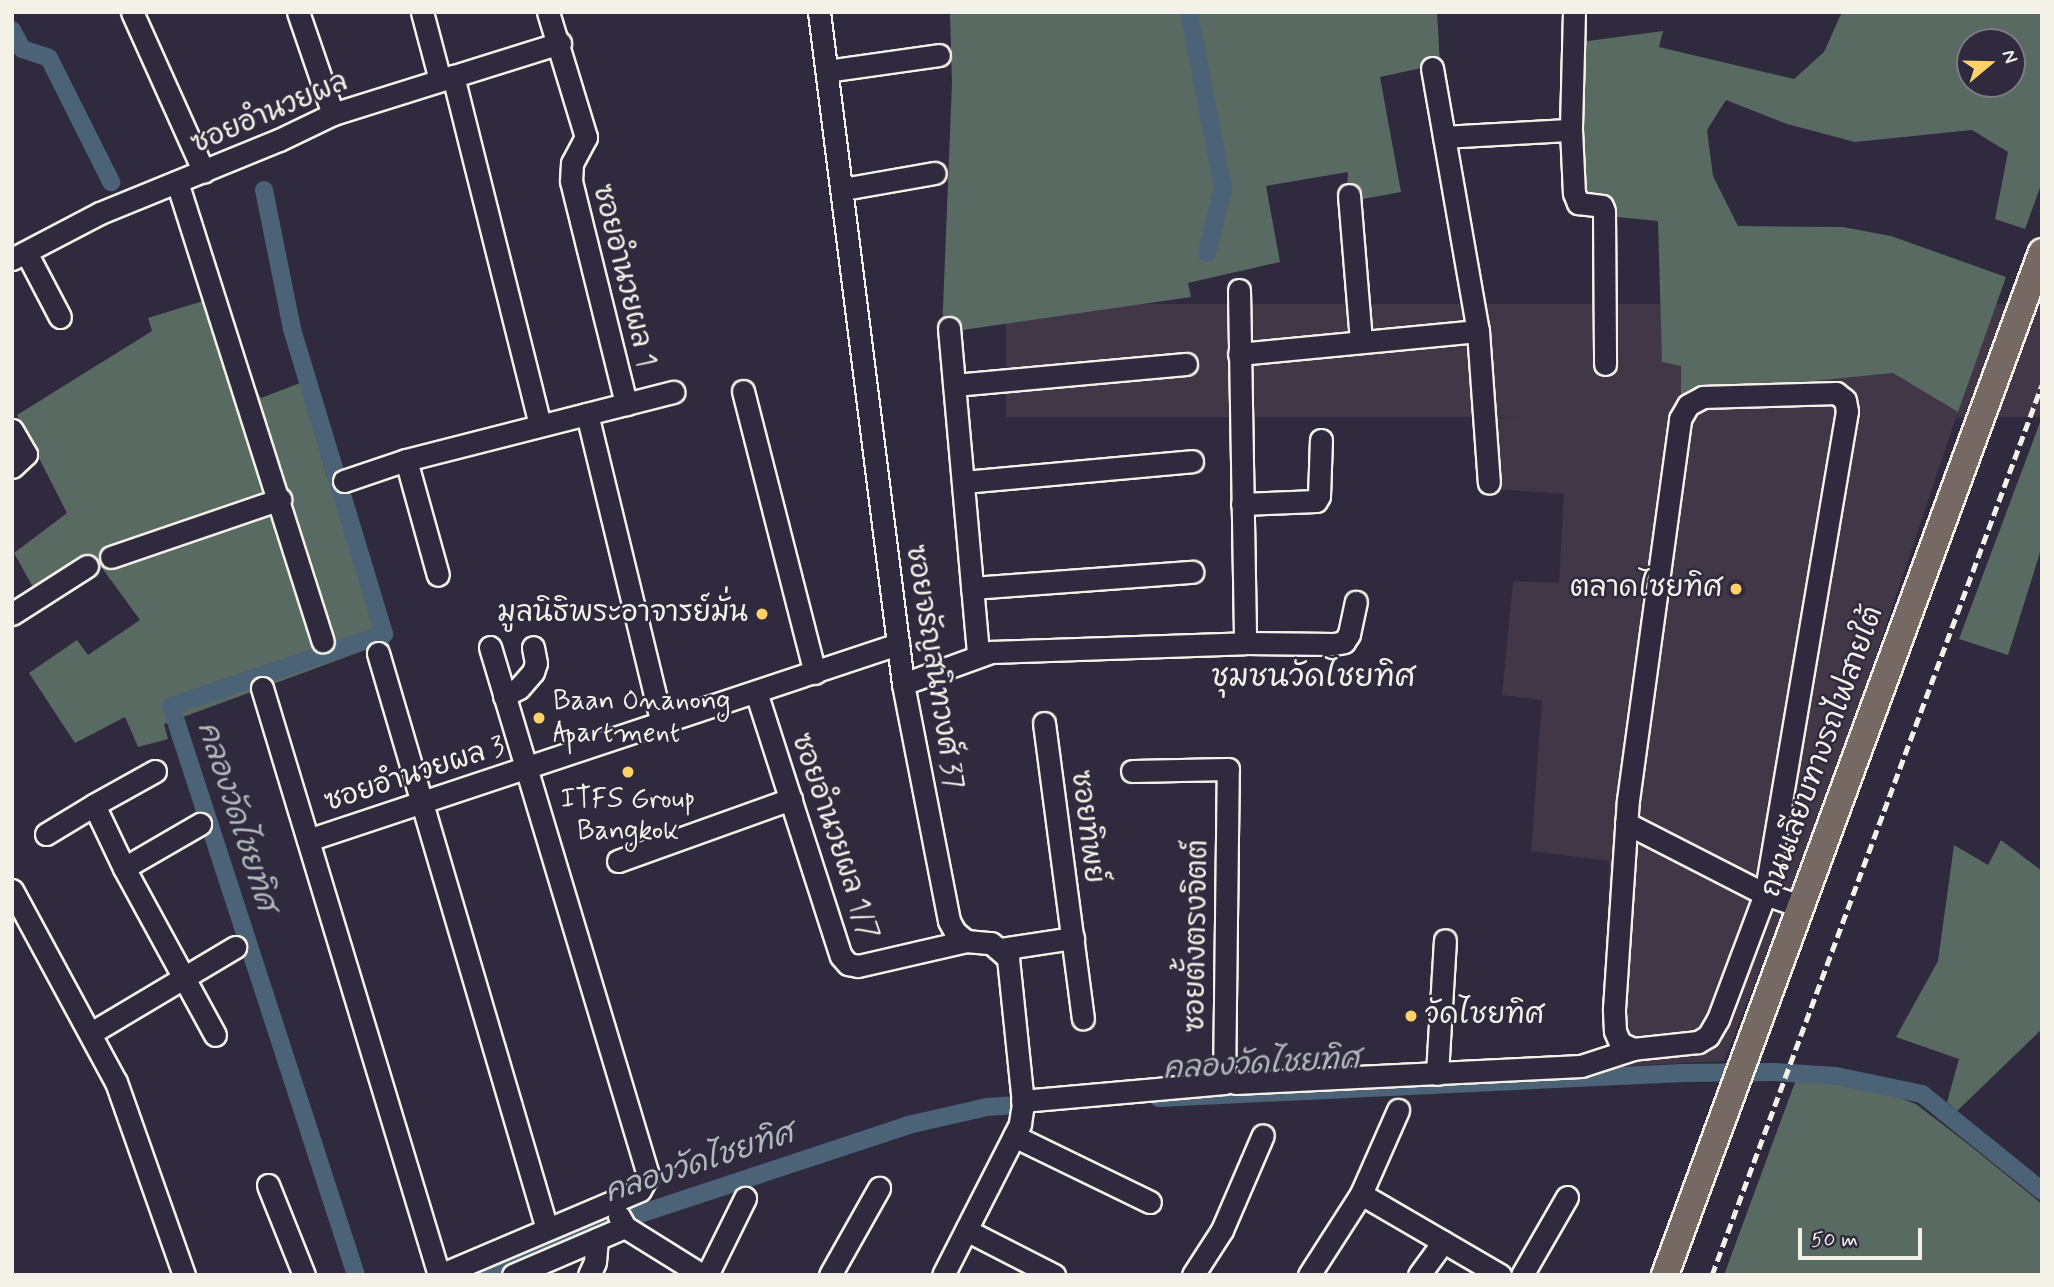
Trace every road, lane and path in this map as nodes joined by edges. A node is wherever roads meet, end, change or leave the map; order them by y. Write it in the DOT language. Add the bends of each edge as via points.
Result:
graph roads {
  1 [pos="132,12"];
  2 [pos="298,12"];
  3 [pos="422,12"];
  4 [pos="548,12"];
  5 [pos="819,12"];
  6 [pos="1574,12"];
  7 [pos="560,43"];
  8 [pos="939,55"];
  9 [pos="1432,68"];
  10 [pos="827,71"];
  11 [pos="447,78"];
  12 [pos="333,114"];
  13 [pos="1571,130"];
  14 [pos="1444,137"];
  15 [pos="204,172"];
  16 [pos="935,173"];
  17 [pos="177,182"];
  18 [pos="843,189"];
  19 [pos="1349,195"];
  20 [pos="2042,252"];
  21 [pos="20,257"];
  22 [pos="1238,290"];
  23 [pos="60,317"];
  24 [pos="949,328"];
  25 [pos="1478,331"];
  26 [pos="1361,342"];
  27 [pos="1239,354"];
  28 [pos="1186,364"];
  29 [pos="1605,365"];
  30 [pos="954,385"];
  31 [pos="743,391"];
  32 [pos="673,393"];
  33 [pos="626,404"];
  34 [pos="587,414"];
  35 [pos="541,425"];
  36 [pos="12,430"];
  37 [pos="1321,440"];
  38 [pos="406,460"];
  39 [pos="1192,461"];
  40 [pos="12,467"];
  41 [pos="344,481"];
  42 [pos="962,482"];
  43 [pos="1489,483"];
  44 [pos="280,499"];
  45 [pos="1242,504"];
  46 [pos="111,556"];
  47 [pos="87,566"];
  48 [pos="1192,572"];
  49 [pos="438,575"];
  50 [pos="972,588"];
  51 [pos="1356,602"];
  52 [pos="12,614"];
  53 [pos="323,641"];
  54 [pos="1245,643"];
  55 [pos="898,644"];
  56 [pos="533,647"];
  57 [pos="490,648"];
  58 [pos="377,653"];
  59 [pos="978,656"];
  60 [pos="815,673"];
  61 [pos="903,684"];
  62 [pos="262,688"];
  63 [pos="756,692"];
  64 [pos="504,696"];
  65 [pos="662,723"];
  66 [pos="1044,723"];
  67 [pos="526,768"];
  68 [pos="155,771"];
  69 [pos="1132,771"];
  70 [pos="791,799"];
  71 [pos="421,802"];
  72 [pos="94,805"];
  73 [pos="1626,823"];
  74 [pos="200,824"];
  75 [pos="46,834"];
  76 [pos="308,840"];
  77 [pos="618,861"];
  78 [pos="124,867"];
  79 [pos="12,890"];
  80 [pos="1765,894"];
  81 [pos="1800,906"];
  82 [pos="1073,938"];
  83 [pos="1445,940"];
  84 [pos="966,941"];
  85 [pos="235,947"];
  86 [pos="1000,948"];
  87 [pos="184,978"];
  88 [pos="1083,1018"];
  89 [pos="91,1033"];
  90 [pos="215,1035"];
  91 [pos="1633,1049"];
  92 [pos="1437,1074"];
  93 [pos="1235,1083"];
  94 [pos="1398,1111"];
  95 [pos="1020,1116"];
  96 [pos="1263,1135"];
  97 [pos="268,1185"];
  98 [pos="879,1188"];
  99 [pos="1361,1194"];
  100 [pos="1567,1197"];
  101 [pos="744,1198"];
  102 [pos="1150,1202"];
  103 [pos="620,1217"];
  104 [pos="547,1229"];
  105 [pos="966,1230"];
  106 [pos="597,1239"];
  107 [pos="1443,1242"];
  108 [pos="184,1275"];
  109 [pos="304,1275"];
  110 [pos="439,1275"];
  111 [pos="513,1275"];
  112 [pos="589,1275"];
  113 [pos="704,1275"];
  114 [pos="830,1275"];
  115 [pos="943,1275"];
  116 [pos="1054,1275"];
  117 [pos="1193,1275"];
  118 [pos="1309,1275"];
  119 [pos="1419,1275"];
  120 [pos="1500,1275"];
  121 [pos="1522,1275"];
  122 [pos="1665,1275"];
  1 -- 15 [label="street"];
  2 -- 12 [label="street"];
  3 -- 11 [label="street"];
  4 -- 7 [label="street, ซอยอำนวยผล 1"];
  5 -- 10 [label="street, ซอยจรัญสนิทวงศ์ 37"];
  6 -- 13 [label="street"];
  7 -- 11 [label="street, ซอยอำนวยผล"];
  7 -- 33 [label="street, ซอยอำนวยผล 1" via="586,137 572,163 570,181"];
  8 -- 10 [label="street"];
  9 -- 14 [label="street"];
  10 -- 18 [label="street, ซอยจรัญสนิทวงศ์ 37"];
  11 -- 12 [label="street, ซอยอำนวยผล"];
  11 -- 35 [label="street"];
  12 -- 15 [label="street, ซอยอำนวยผล"];
  13 -- 14 [label="street"];
  13 -- 29 [label="street" via="1575,200 1602,206 1604,211"];
  14 -- 25 [label="street"];
  15 -- 17 [label="street, ซอยอำนวยผล"];
  16 -- 18 [label="street"];
  17 -- 21 [label="street, ซอยอำนวยผล" via="100,213"];
  17 -- 44 [label="street"];
  18 -- 55 [label="street, ซอยจรัญสนิทวงศ์ 37"];
  19 -- 26 [label="street"];
  20 -- 81 [label="main road, ถนนเลียบทางรถไฟสายใต้"];
  21 -- 23 [label="street"];
  22 -- 27 [label="street"];
  24 -- 30 [label="street"];
  25 -- 26 [label="street"];
  25 -- 43 [label="street"];
  26 -- 27 [label="street"];
  27 -- 45 [label="street"];
  28 -- 30 [label="street"];
  30 -- 42 [label="street"];
  31 -- 60 [label="street"];
  32 -- 33 [label="street, ซอยอำนวยผล 1"];
  33 -- 34 [label="street, ซอยอำนวยผล 1"];
  34 -- 35 [label="street, ซอยอำนวยผล 1"];
  34 -- 65 [label="street"];
  35 -- 38 [label="street, ซอยอำนวยผล 1"];
  36 -- 40 [label="street" via="26,454"];
  37 -- 45 [label="street" via="1316,501"];
  38 -- 41 [label="street, ซอยอำนวยผล 1"];
  38 -- 49 [label="street"];
  39 -- 42 [label="street"];
  42 -- 50 [label="street"];
  44 -- 46 [label="street"];
  44 -- 53 [label="street"];
  45 -- 54 [label="street"];
  47 -- 52 [label="street"];
  48 -- 50 [label="street"];
  50 -- 59 [label="street"];
  51 -- 54 [label="street" via="1344,642"];
  54 -- 59 [label="street"];
  55 -- 60 [label="street, ซอยอำนวยผล 3"];
  55 -- 61 [label="street, ซอยจรัญสนิทวงศ์ 37"];
  56 -- 64 [label="street" via="533,672"];
  57 -- 64 [label="street"];
  58 -- 71 [label="street"];
  59 -- 61 [label="street"];
  60 -- 63 [label="street, ซอยอำนวยผล 3"];
  61 -- 84 [label="street, ซอยจรัญสนิทวงศ์ 37" via="948,921"];
  62 -- 76 [label="street"];
  63 -- 65 [label="street, ซอยอำนวยผล 3"];
  63 -- 70 [label="street, ซอยอำนวยผล 1/7"];
  64 -- 67 [label="street"];
  65 -- 67 [label="street, ซอยอำนวยผล 3"];
  66 -- 82 [label="street, ซอยทิพย์"];
  67 -- 71 [label="street, ซอยอำนวยผล 3"];
  67 -- 103 [label="street" via="648,1175"];
  68 -- 72 [label="street"];
  69 -- 95 [label="street, ซอยตั้งตรงจิตต์" via="1228,769 1224,1083"];
  70 -- 77 [label="street"];
  70 -- 84 [label="street, ซอยอำนวยผล 1/7" via="841,956 848,964 858,966"];
  71 -- 76 [label="street, ซอยอำนวยผล 3"];
  71 -- 104 [label="street"];
  72 -- 75 [label="street"];
  72 -- 78 [label="street"];
  73 -- 80 [label="street"];
  73 -- 80 [label="street" via="1680,419 1688,405 1703,397 1836,393 1845,400 1847,411"];
  73 -- 91 [label="street" via="1615,1031 1620,1043"];
  74 -- 78 [label="street"];
  76 -- 110 [label="street"];
  78 -- 87 [label="street"];
  79 -- 89 [label="street"];
  80 -- 81 [label="street"];
  80 -- 91 [label="street" via="1708,1036 1698,1042"];
  81 -- 122 [label="main road, ถนนเลียบทางรถไฟสายใต้"];
  82 -- 86 [label="street"];
  82 -- 88 [label="street, ซอยทิพย์"];
  83 -- 92 [label="street"];
  84 -- 86 [label="street"];
  85 -- 87 [label="street"];
  86 -- 95 [label="street" via="1008,958"];
  87 -- 89 [label="street"];
  87 -- 90 [label="street"];
  89 -- 108 [label="street" via="117,1082"];
  91 -- 92 [label="street" via="1581,1066"];
  92 -- 93 [label="street"];
  94 -- 99 [label="street"];
  95 -- 102 [label="street"];
  95 -- 105 [label="street"];
  96 -- 117 [label="street" via="1222,1230"];
  97 -- 109 [label="street"];
  98 -- 114 [label="street"];
  99 -- 107 [label="street"];
  99 -- 118 [label="street"];
  100 -- 121 [label="street"];
  101 -- 113 [label="street"];
  103 -- 104 [label="street"];
  103 -- 106 [label="street"];
  103 -- 113 [label="street"];
  104 -- 110 [label="street"];
  105 -- 115 [label="street"];
  105 -- 116 [label="street"];
  106 -- 111 [label="street"];
  106 -- 112 [label="street"];
  107 -- 119 [label="street"];
  107 -- 120 [label="street"];
}
